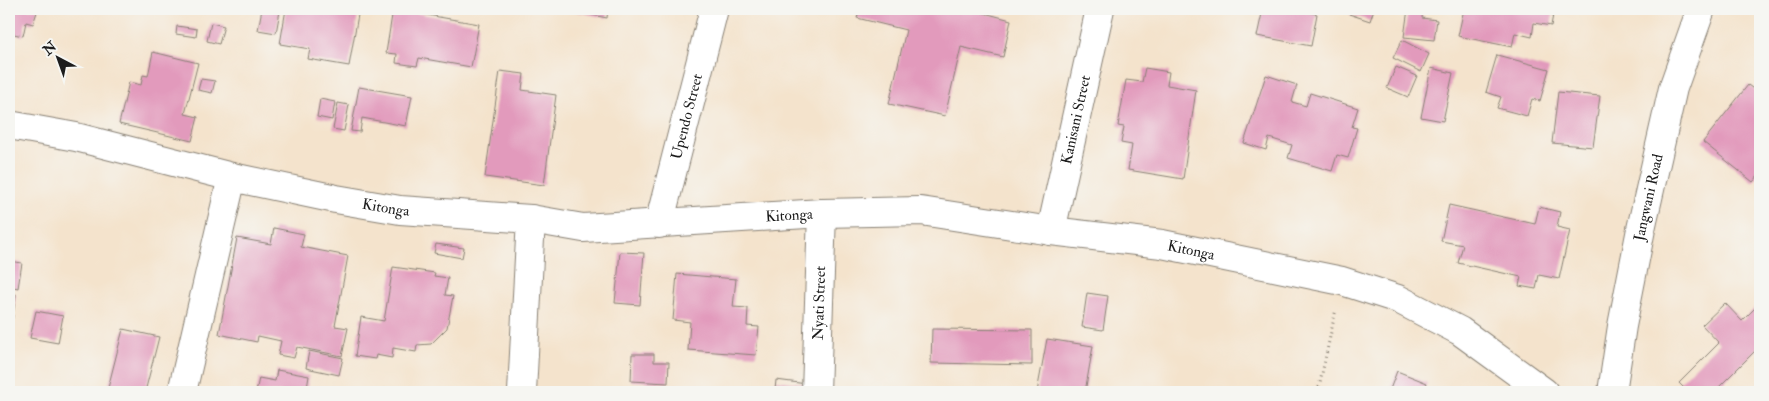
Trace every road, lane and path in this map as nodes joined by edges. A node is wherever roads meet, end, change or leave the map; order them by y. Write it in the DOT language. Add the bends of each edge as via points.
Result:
graph roads {
  1 [pos="714,9"];
  2 [pos="1100,9"];
  3 [pos="1701,9"];
  4 [pos="9,126"];
  5 [pos="232,177"];
  6 [pos="822,213"];
  7 [pos="531,220"];
  8 [pos="659,224"];
  9 [pos="1051,231"];
  10 [pos="1342,281"];
  11 [pos="182,392"];
  12 [pos="522,392"];
  13 [pos="816,392"];
  14 [pos="1318,392"];
  15 [pos="1544,392"];
  16 [pos="1612,392"];
  1 -- 8 [label="street, Upendo Street"];
  2 -- 9 [label="street, Kanisani Street"];
  3 -- 16 [label="street, Jangwani Road" via="1674,88 1622,326"];
  4 -- 5 [label="street, Kitonga" via="76,137"];
  5 -- 7 [label="street, Kitonga" via="400,210"];
  5 -- 11 [label="street"];
  6 -- 8 [label="street, Kitonga"];
  6 -- 9 [label="street, Kitonga" via="921,211"];
  6 -- 13 [label="street, Nyati Street"];
  7 -- 8 [label="street, Kitonga" via="583,228"];
  7 -- 12 [label="street"];
  9 -- 10 [label="street, Kitonga" via="1162,244"];
  10 -- 14 [label="path"];
  10 -- 15 [label="street, Kitonga" via="1398,299 1460,331"];
}
